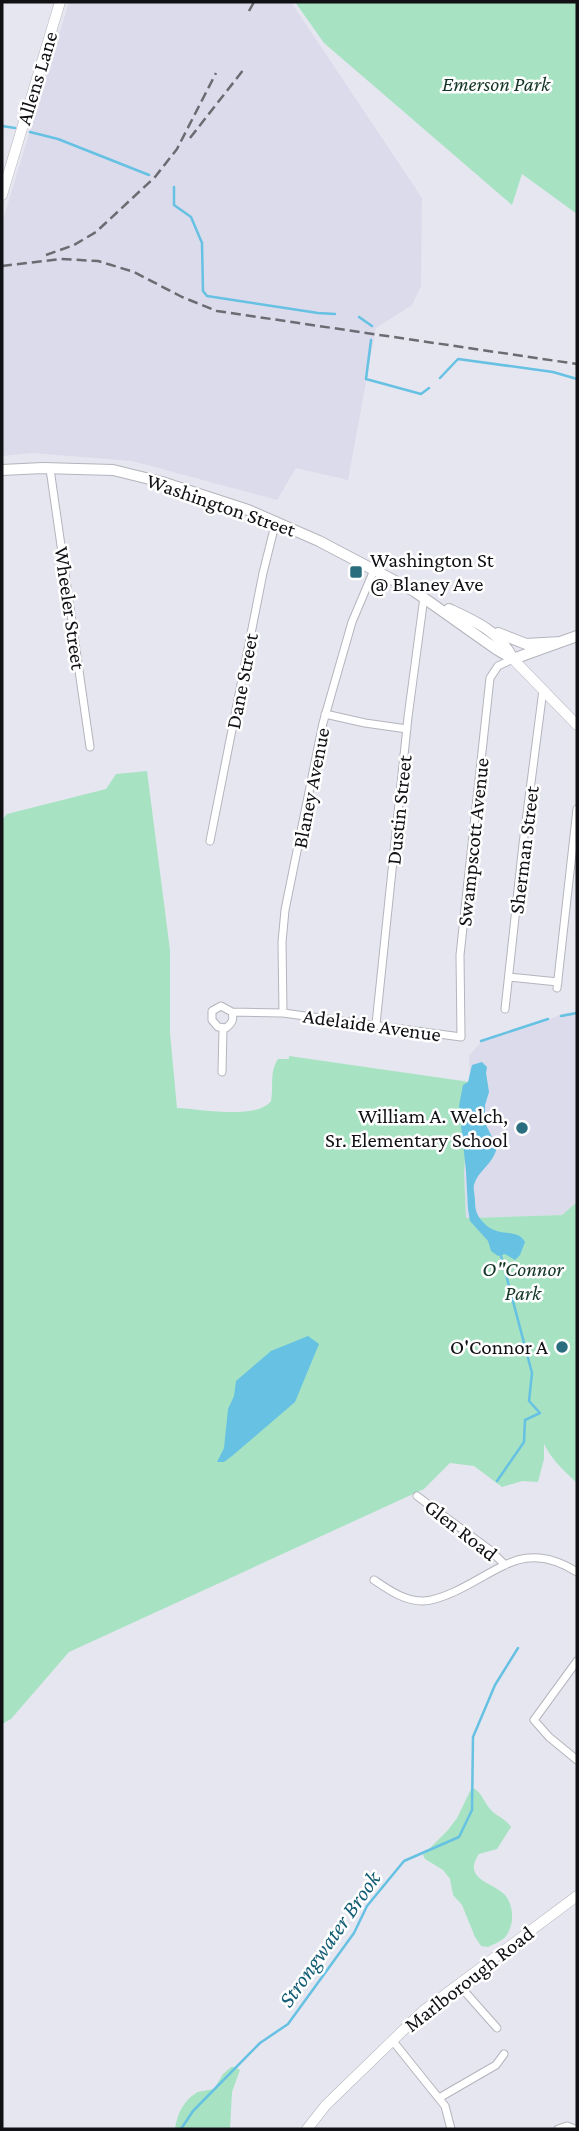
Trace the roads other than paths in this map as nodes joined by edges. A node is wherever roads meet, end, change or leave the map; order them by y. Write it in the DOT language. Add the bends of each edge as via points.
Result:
graph roads {
  1 [pos="60,2"];
  2 [pos="2,195"];
  3 [pos="50,468"];
  4 [pos="2,470"];
  5 [pos="276,521"];
  6 [pos="374,570"];
  7 [pos="424,597"];
  8 [pos="484,626"];
  9 [pos="577,636"];
  10 [pos="560,642"];
  11 [pos="513,659"];
  12 [pos="543,690"];
  13 [pos="325,715"];
  14 [pos="577,725"];
  15 [pos="407,729"];
  16 [pos="90,747"];
  17 [pos="577,810"];
  18 [pos="210,841"];
  19 [pos="509,977"];
  20 [pos="505,1009"];
  21 [pos="232,1012"];
  22 [pos="283,1013"];
  23 [pos="376,1024"];
  24 [pos="223,1028"];
  25 [pos="461,1037"];
  26 [pos="222,1072"];
  27 [pos="417,1496"];
  28 [pos="505,1565"];
  29 [pos="577,1572"];
  30 [pos="374,1580"];
  31 [pos="577,1661"];
  32 [pos="577,1760"];
  33 [pos="577,1896"];
  34 [pos="458,1984"];
  35 [pos="497,2028"];
  36 [pos="392,2040"];
  37 [pos="504,2054"];
  38 [pos="439,2098"];
  39 [pos="307,2129"];
  40 [pos="452,2129"];
  41 [pos="558,2129"];
  42 [pos="575,2129"];
  1 -- 2 [label="street, Allens Lane"];
  3 -- 4 [label="main road, Washington Street"];
  3 -- 5 [label="main road, Washington Street" via="129,473"];
  3 -- 16 [label="street, Wheeler Street"];
  5 -- 6 [label="main road, Washington Street"];
  5 -- 18 [label="street, Dane Street"];
  6 -- 7 [label="main road, Washington Street"];
  6 -- 13 [label="street, Blaney Avenue" via="352,622"];
  7 -- 8 [label="main road, Washington Street"];
  7 -- 11 [label="main road, Washington Street"];
  7 -- 15 [label="street, Dustin Street"];
  8 -- 10 [label="main road" via="526,644"];
  8 -- 11 [label="main road, Washington Street" via="507,645"];
  9 -- 10 [label="main road"];
  10 -- 11 [label="main road"];
  11 -- 12 [label="street, Washington Street"];
  11 -- 25 [label="street, Swampscott Avenue" via="498,666 490,678 460,955"];
  12 -- 14 [label="street, Washington Street"];
  12 -- 19 [label="street, Sherman Street"];
  13 -- 15 [label="street"];
  13 -- 22 [label="street, Blaney Avenue" via="285,910"];
  15 -- 23 [label="street, Dustin Street"];
  17 -- 19 [label="street" via="558,985"];
  19 -- 20 [label="street, Sherman Street"];
  21 -- 22 [label="street, Adelaide Avenue"];
  21 -- 24 [label="street" via="231,1023"];
  21 -- 24 [label="street" via="221,1006 212,1011 212,1020"];
  22 -- 23 [label="street, Adelaide Avenue"];
  23 -- 25 [label="street, Adelaide Avenue"];
  24 -- 26 [label="street"];
  27 -- 28 [label="street, Glen Road"];
  28 -- 29 [label="street" via="542,1557"];
  28 -- 30 [label="street" via="427,1601 401,1596"];
  31 -- 32 [label="street" via="534,1720"];
  33 -- 34 [label="street, Marlborough Road"];
  34 -- 35 [label="street"];
  34 -- 36 [label="street, Marlborough Road"];
  36 -- 38 [label="street"];
  36 -- 39 [label="street, Marlborough Road"];
  37 -- 38 [label="street" via="496,2065"];
  38 -- 40 [label="street"];
  41 -- 42 [label="street"];
}
